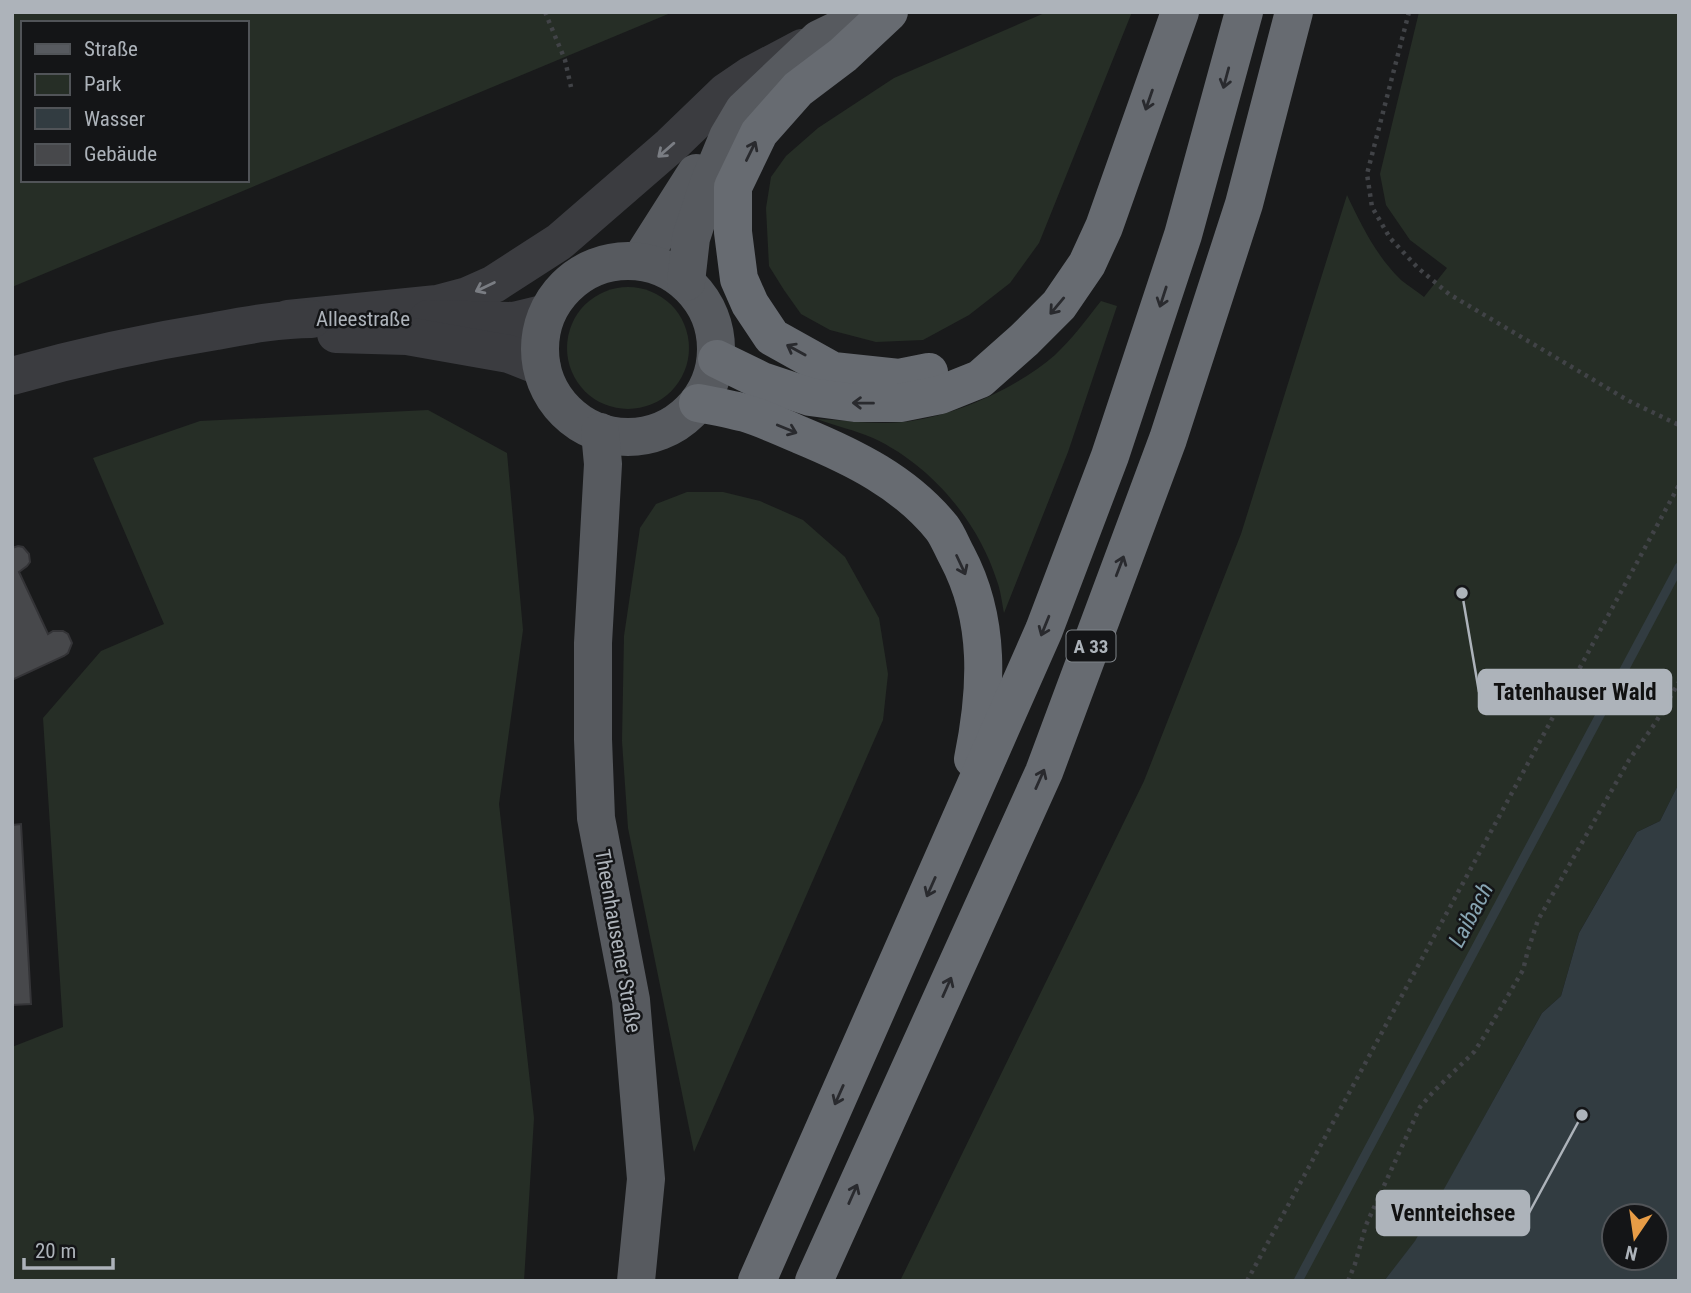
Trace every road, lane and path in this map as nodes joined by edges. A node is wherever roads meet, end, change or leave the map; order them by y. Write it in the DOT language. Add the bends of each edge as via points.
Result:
graph roads {
  1 [pos="545,12"];
  2 [pos="875,12"];
  3 [pos="889,12"];
  4 [pos="1180,12"];
  5 [pos="1244,12"];
  6 [pos="1294,12"];
  7 [pos="1409,12"];
  8 [pos="819,39"];
  9 [pos="571,87"];
  10 [pos="727,137"];
  11 [pos="640,261"];
  12 [pos="686,282"];
  13 [pos="547,313"];
  14 [pos="288,319"];
  15 [pos="180,337"];
  16 [pos="1024,341"];
  17 [pos="716,359"];
  18 [pos="542,367"];
  19 [pos="12,376"];
  20 [pos="698,403"];
  21 [pos="1679,425"];
  22 [pos="600,432"];
  23 [pos="641,436"];
  24 [pos="1679,485"];
  25 [pos="593,643"];
  26 [pos="1679,682"];
  27 [pos="959,825"];
  28 [pos="636,1281"];
  29 [pos="757,1281"];
  30 [pos="814,1281"];
  31 [pos="1247,1281"];
  32 [pos="1348,1281"];
  1 -- 9 [label="path"];
  2 -- 8 [label="main road"];
  16 -- 3 [label="highway, one-way" via="962,365 900,378 832,371 772,337 739,279 733,187 759,133 798,89"];
  4 -- 16 [label="highway, one-way" via="1087,264 1059,305"];
  5 -- 27 [label="highway, A 33, one-way" via="1183,236 1110,456 1044,630"];
  30 -- 6 [label="highway, A 33, one-way" via="1044,772 1168,439 1244,204"];
  7 -- 21 [label="path" via="1367,174 1371,207 1390,238 1449,294 1629,401"];
  8 -- 10 [label="main road" via="744,110"];
  8 -- 14 [label="street, one-way" via="726,92 559,242 494,284 437,304"];
  10 -- 11 [label="main road" via="695,174"];
  10 -- 12 [label="main road" via="691,238"];
  11 -- 12 [label="main road" via="665,268"];
  11 -- 13 [label="main road" via="612,262 585,271 563,289"];
  12 -- 17 [label="main road" via="705,304 715,331"];
  13 -- 14 [label="street, Alleestraße" via="514,321"];
  13 -- 18 [label="main road" via="540,340"];
  14 -- 15 [label="street, Alleestraße"];
  15 -- 18 [label="street, Alleestraße" via="294,332 407,336 509,354"];
  15 -- 19 [label="street, Alleestraße"];
  16 -- 17 [label="highway, one-way" via="980,379 940,395 900,403 810,397"];
  17 -- 20 [label="main road" via="710,383"];
  18 -- 22 [label="main road" via="553,395 573,418"];
  20 -- 23 [label="main road" via="673,426"];
  20 -- 27 [label="highway, one-way" via="746,414 844,454 913,497 943,529 978,611 984,653 979,728"];
  22 -- 23 [label="main road"];
  22 -- 25 [label="main road, Theenhausener Straße" via="603,464"];
  23 -- 25 [label="main road, Theenhausener Straße" via="626,471"];
  24 -- 31 [label="path"];
  25 -- 28 [label="main road, Theenhausener Straße" via="596,818 631,1000 646,1179"];
  26 -- 32 [label="path" via="1538,920 1523,970 1485,1035 1420,1107 1366,1225"];
  27 -- 29 [label="highway, A 33, one-way"];
}
